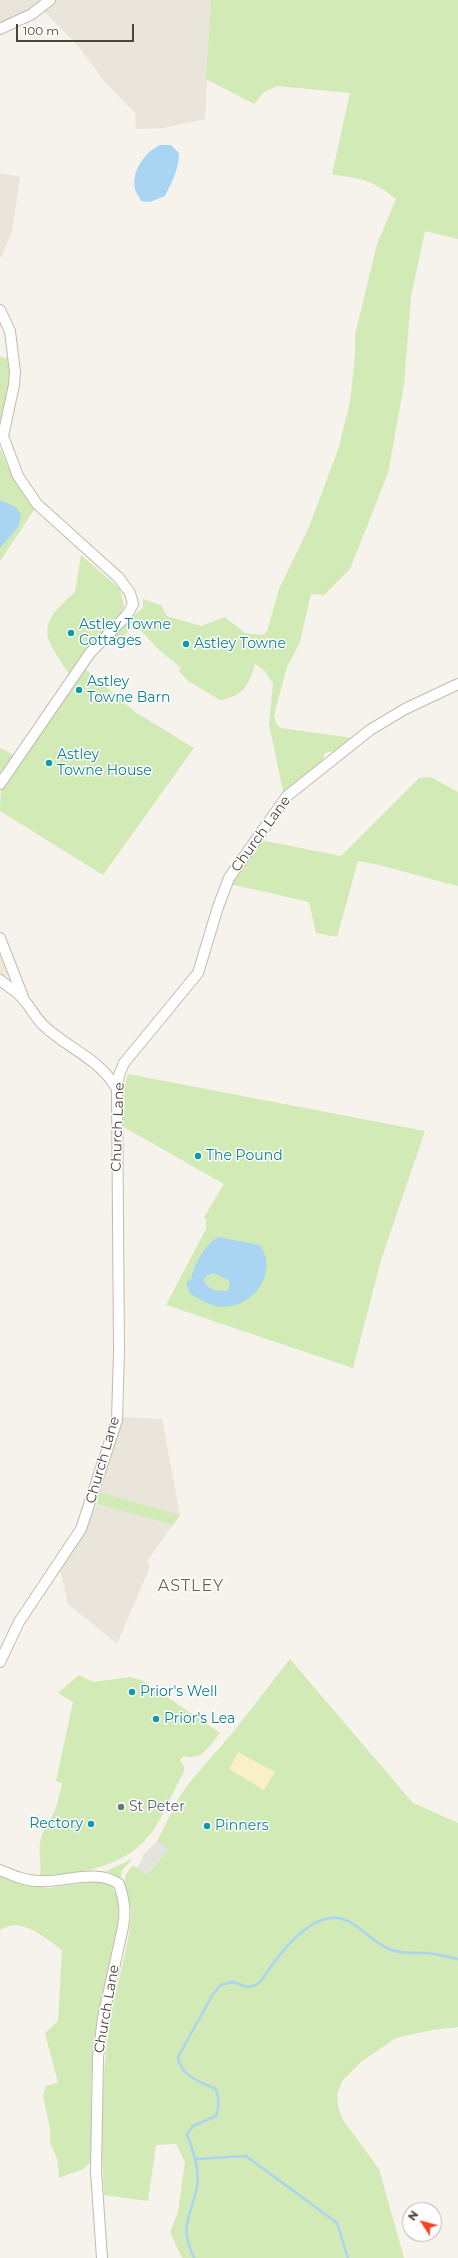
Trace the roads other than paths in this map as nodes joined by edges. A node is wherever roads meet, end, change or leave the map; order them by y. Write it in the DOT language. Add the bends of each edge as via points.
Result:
graph roads {
  1 [pos="50,0"];
  2 [pos="0,29"];
  3 [pos="0,310"];
  4 [pos="458,684"];
  5 [pos="0,784"];
  6 [pos="0,938"];
  7 [pos="0,980"];
  8 [pos="24,999"];
  9 [pos="124,1063"];
  10 [pos="97,1064"];
  11 [pos="117,1089"];
  12 [pos="0,1662"];
  13 [pos="0,1870"];
  14 [pos="102,2258"];
  1 -- 2 [label="street" via="32,14"];
  3 -- 5 [label="street" via="10,331 15,372 3,436 18,476 37,504 119,578 130,593 133,604 127,615 90,653"];
  4 -- 9 [label="street, Church Lane" via="405,709 370,730 287,796 229,878 198,973 185,992"];
  6 -- 8 [label="street"];
  7 -- 8 [label="street"];
  8 -- 10 [label="street" via="45,1027"];
  9 -- 10 [label="street" via="107,1067"];
  9 -- 11 [label="street, Church Lane"];
  10 -- 11 [label="street"];
  11 -- 12 [label="street, Church Lane" via="117,1420 81,1529 19,1622"];
  13 -- 14 [label="street, Church Lane" via="37,1881 104,1877 118,1884 122,1895 125,1916 103,2018 98,2057 96,2172"];
}
